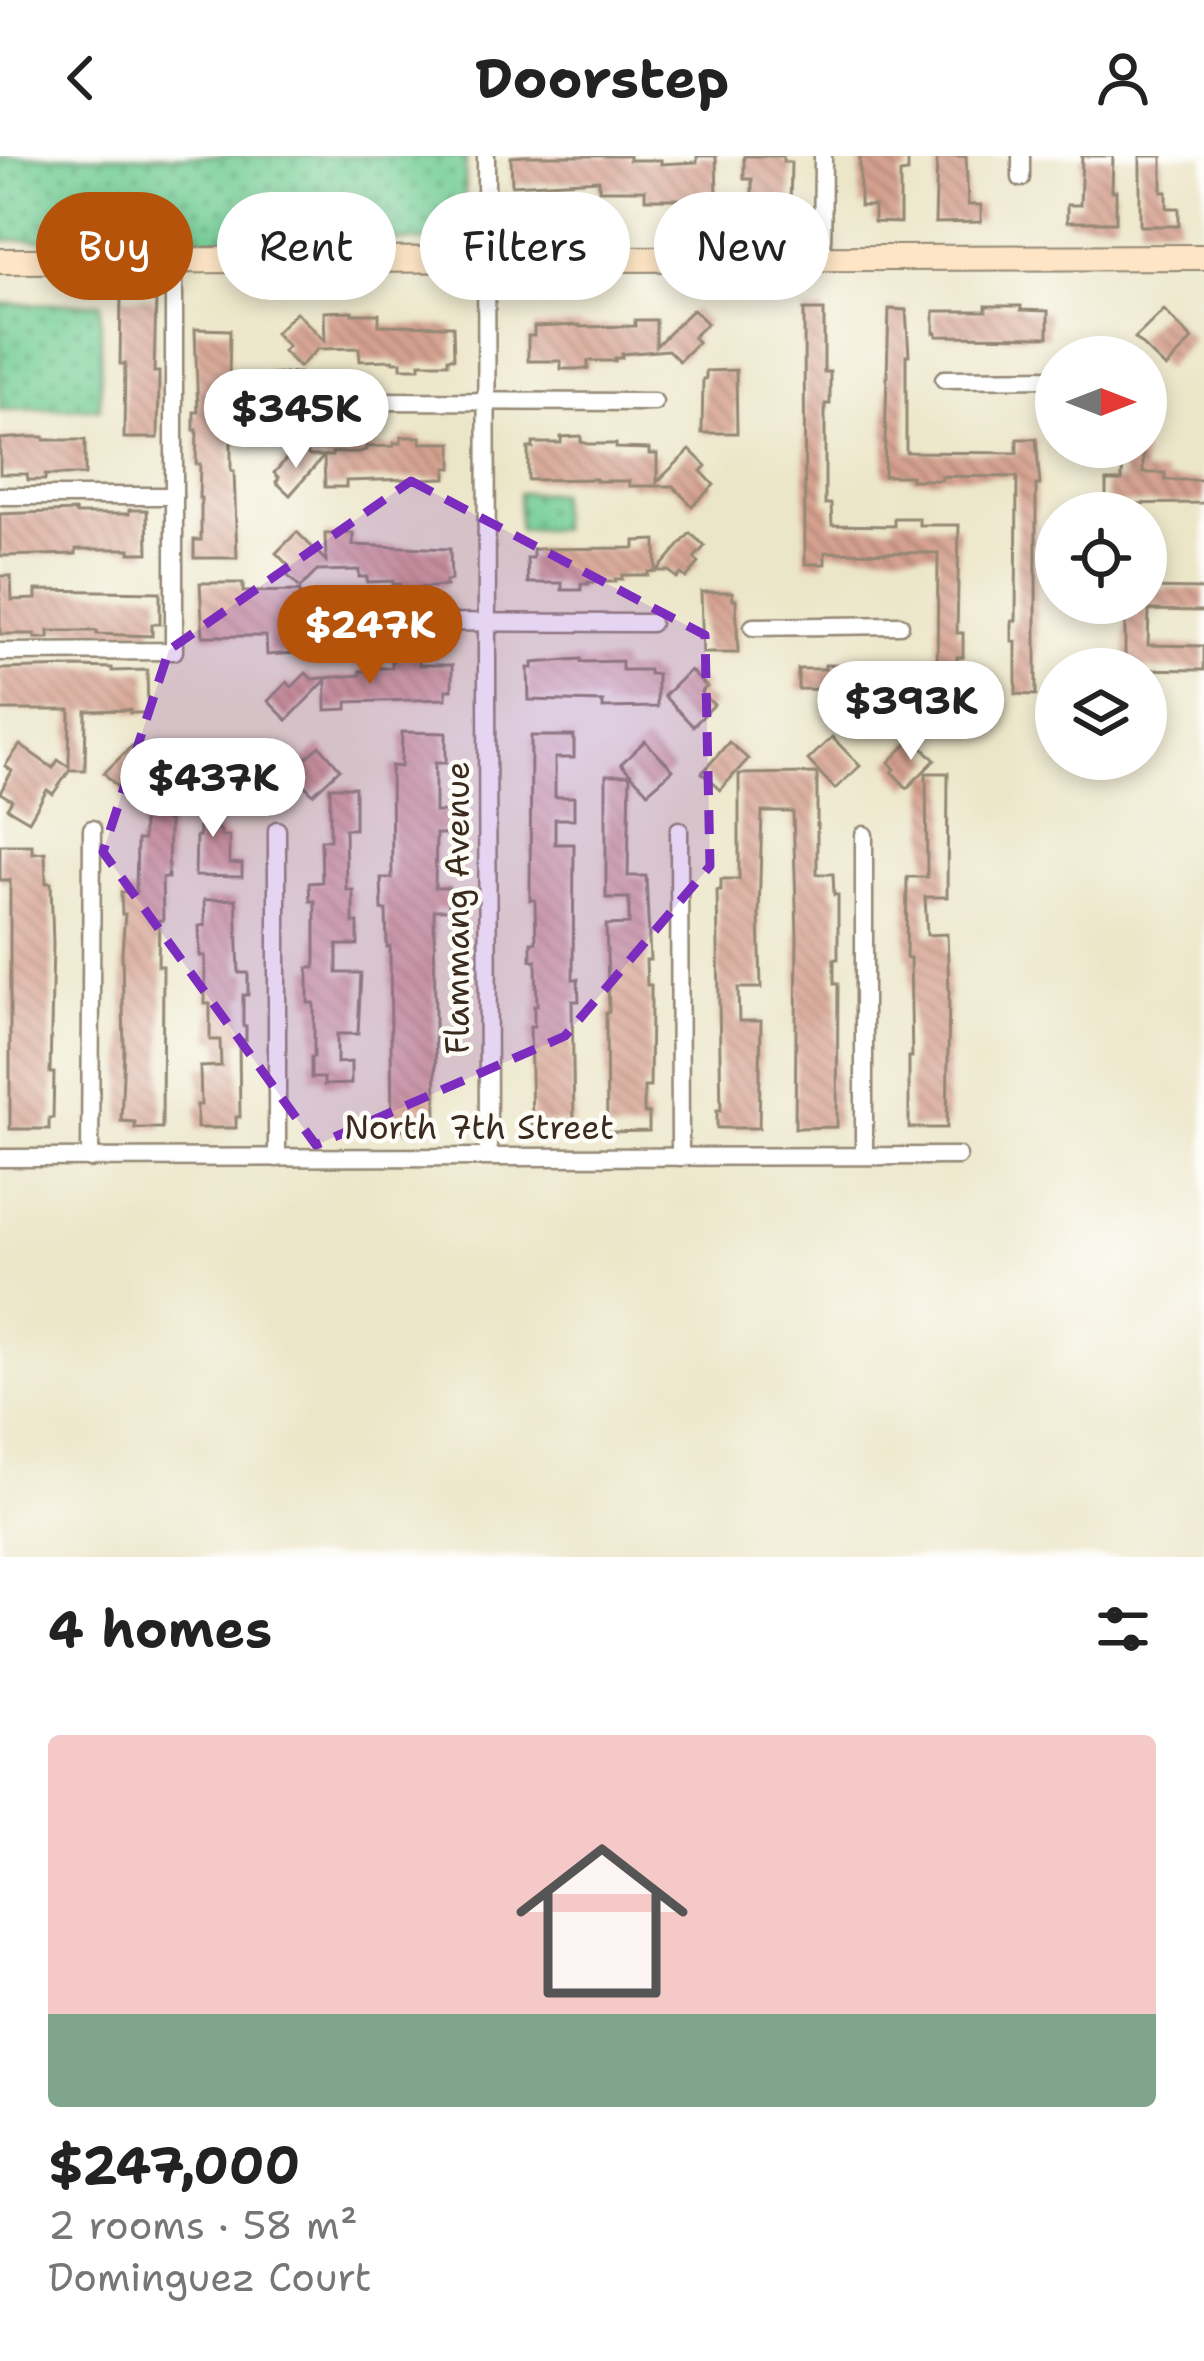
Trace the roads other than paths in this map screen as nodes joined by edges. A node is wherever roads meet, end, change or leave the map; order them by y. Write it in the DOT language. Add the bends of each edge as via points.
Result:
graph roads {
  1 [pos="485,156"];
  2 [pos="823,156"];
  3 [pos="1021,156"];
  4 [pos="1021,178"];
  5 [pos="485,192"];
  6 [pos="823,192"];
  7 [pos="1204,257"];
  8 [pos="829,259"];
  9 [pos="420,260"];
  10 [pos="0,261"];
  11 [pos="36,261"];
  12 [pos="193,261"];
  13 [pos="174,300"];
  14 [pos="484,300"];
  15 [pos="1035,378"];
  16 [pos="944,379"];
  17 [pos="343,401"];
  18 [pos="485,401"];
  19 [pos="654,402"];
  20 [pos="0,496"];
  21 [pos="174,496"];
  22 [pos="343,622"];
  23 [pos="486,623"];
  24 [pos="651,623"];
  25 [pos="900,625"];
  26 [pos="753,627"];
  27 [pos="0,652"];
  28 [pos="92,829"];
  29 [pos="277,830"];
  30 [pos="680,830"];
  31 [pos="864,835"];
  32 [pos="488,1155"];
  33 [pos="864,1155"];
  34 [pos="958,1156"];
  35 [pos="0,1157"];
  36 [pos="680,1157"];
  37 [pos="277,1158"];
  38 [pos="90,1160"];
  1 -- 5 [label="street, Flammang Avenue"];
  2 -- 6 [label="street"];
  3 -- 4 [label="street"];
  7 -- 8 [label="street"];
  9 -- 12 [label="street"];
  10 -- 11 [label="street"];
  13 -- 21 [label="street"];
  14 -- 18 [label="street, Flammang Avenue"];
  15 -- 16 [label="street"];
  17 -- 18 [label="street"];
  18 -- 19 [label="street"];
  18 -- 23 [label="street, Flammang Avenue"];
  20 -- 21 [label="street"];
  21 -- 27 [label="street" via="174,651"];
  22 -- 23 [label="street"];
  23 -- 24 [label="street"];
  23 -- 32 [label="street, Flammang Avenue"];
  25 -- 26 [label="street"];
  28 -- 38 [label="street"];
  29 -- 37 [label="street"];
  30 -- 36 [label="street"];
  31 -- 33 [label="street"];
  32 -- 36 [label="street, North 7th Street"];
  32 -- 37 [label="street, North 7th Street"];
  33 -- 34 [label="street, North 7th Street"];
  33 -- 36 [label="street, North 7th Street"];
  35 -- 38 [label="street, North 7th Street"];
  37 -- 38 [label="street, North 7th Street"];
}
